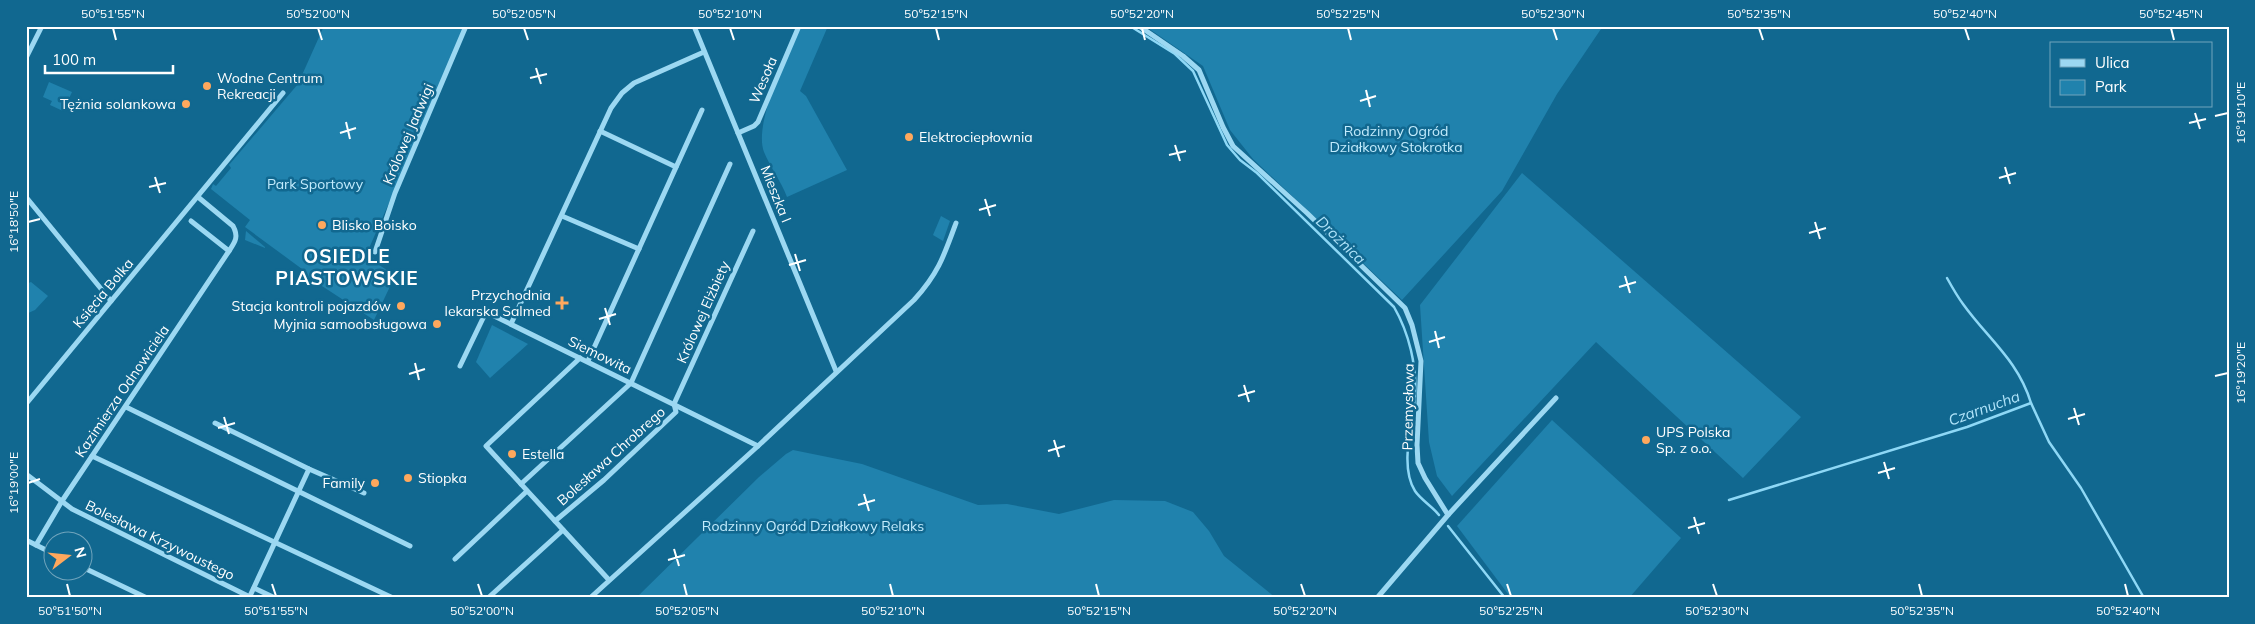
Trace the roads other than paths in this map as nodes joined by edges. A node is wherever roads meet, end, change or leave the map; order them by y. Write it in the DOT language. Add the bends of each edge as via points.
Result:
graph roads {
  1 [pos="42,26"];
  2 [pos="466,26"];
  3 [pos="694,26"];
  4 [pos="798,26"];
  5 [pos="1139,26"];
  6 [pos="704,52"];
  7 [pos="26,58"];
  8 [pos="283,93"];
  9 [pos="702,110"];
  10 [pos="600,131"];
  11 [pos="738,133"];
  12 [pos="730,164"];
  13 [pos="676,167"];
  14 [pos="26,197"];
  15 [pos="198,197"];
  16 [pos="562,216"];
  17 [pos="191,221"];
  18 [pos="956,223"];
  19 [pos="753,231"];
  20 [pos="639,249"];
  21 [pos="229,251"];
  22 [pos="375,252"];
  23 [pos="111,301"];
  24 [pos="512,324"];
  25 [pos="580,358"];
  26 [pos="588,361"];
  27 [pos="460,366"];
  28 [pos="836,371"];
  29 [pos="631,383"];
  30 [pos="1556,398"];
  31 [pos="26,404"];
  32 [pos="674,404"];
  33 [pos="126,407"];
  34 [pos="215,423"];
  35 [pos="758,446"];
  36 [pos="92,456"];
  37 [pos="309,469"];
  38 [pos="26,474"];
  39 [pos="521,484"];
  40 [pos="527,491"];
  41 [pos="298,492"];
  42 [pos="364,492"];
  43 [pos="62,501"];
  44 [pos="1448,515"];
  45 [pos="555,521"];
  46 [pos="563,530"];
  47 [pos="26,540"];
  48 [pos="275,543"];
  49 [pos="36,545"];
  50 [pos="410,546"];
  51 [pos="42,548"];
  52 [pos="455,559"];
  53 [pos="92,572"];
  54 [pos="609,580"];
  55 [pos="254,588"];
  56 [pos="147,598"];
  57 [pos="250,598"];
  58 [pos="275,598"];
  59 [pos="393,598"];
  60 [pos="488,598"];
  61 [pos="590,598"];
  62 [pos="1377,598"];
  1 -- 7 [label="street"];
  2 -- 22 [label="street, Królowej Jadwigi" via="395,193"];
  3 -- 6 [label="street, Mieszka I"];
  4 -- 11 [label="street, Wesoła" via="758,122"];
  5 -- 44 [label="street, Przemysłowa" via="1199,70 1234,146 1405,308 1421,361 1418,463"];
  6 -- 10 [label="street" via="634,83 622,92"];
  6 -- 11 [label="street, Mieszka I"];
  8 -- 15 [label="street, Księcia Bolka"];
  9 -- 13 [label="street"];
  10 -- 13 [label="street"];
  10 -- 16 [label="street"];
  11 -- 28 [label="street, Mieszka I"];
  12 -- 29 [label="street"];
  13 -- 20 [label="street"];
  14 -- 23 [label="street"];
  15 -- 21 [label="street" via="233,226 237,237"];
  15 -- 23 [label="street, Księcia Bolka"];
  16 -- 20 [label="street"];
  16 -- 24 [label="street"];
  17 -- 21 [label="street"];
  18 -- 28 [label="street" via="931,281"];
  19 -- 32 [label="street, Królowej Elżbiety"];
  20 -- 26 [label="street"];
  21 -- 33 [label="street, Kazimierza Odnowiciela"];
  23 -- 31 [label="street, Księcia Bolka"];
  24 -- 25 [label="street, Siemowita"];
  24 -- 27 [label="street, Siemowita" via="486,312"];
  25 -- 26 [label="street, Siemowita"];
  25 -- 39 [label="street, Bolesława Chrobrego" via="486,446"];
  26 -- 29 [label="street, Siemowita"];
  28 -- 35 [label="street"];
  29 -- 32 [label="street, Siemowita"];
  29 -- 39 [label="street"];
  30 -- 44 [label="street"];
  32 -- 35 [label="street, Siemowita"];
  32 -- 45 [label="street, Bolesława Chrobrego" via="676,412 673,416"];
  33 -- 36 [label="street, Kazimierza Odnowiciela"];
  33 -- 41 [label="street"];
  34 -- 37 [label="street"];
  35 -- 54 [label="street"];
  36 -- 43 [label="street, Kazimierza Odnowiciela"];
  36 -- 48 [label="street"];
  37 -- 41 [label="street, Bolesława Krzywoustego"];
  37 -- 42 [label="street"];
  38 -- 43 [label="street, Bolesława Krzywoustego"];
  39 -- 40 [label="street, Bolesława Chrobrego"];
  40 -- 45 [label="street, Bolesława Chrobrego"];
  40 -- 52 [label="street"];
  41 -- 48 [label="street, Bolesława Krzywoustego"];
  41 -- 50 [label="street"];
  43 -- 49 [label="street, Kazimierza Odnowiciela"];
  43 -- 57 [label="street, Bolesława Krzywoustego" via="72,509"];
  44 -- 62 [label="street"];
  45 -- 46 [label="street, Bolesława Chrobrego"];
  46 -- 54 [label="street, Bolesława Chrobrego"];
  46 -- 60 [label="street"];
  47 -- 49 [label="street"];
  48 -- 55 [label="street, Bolesława Krzywoustego"];
  48 -- 59 [label="street"];
  49 -- 51 [label="street"];
  53 -- 56 [label="street"];
  54 -- 61 [label="street"];
  55 -- 57 [label="street, Bolesława Krzywoustego"];
  55 -- 58 [label="street"];
}
